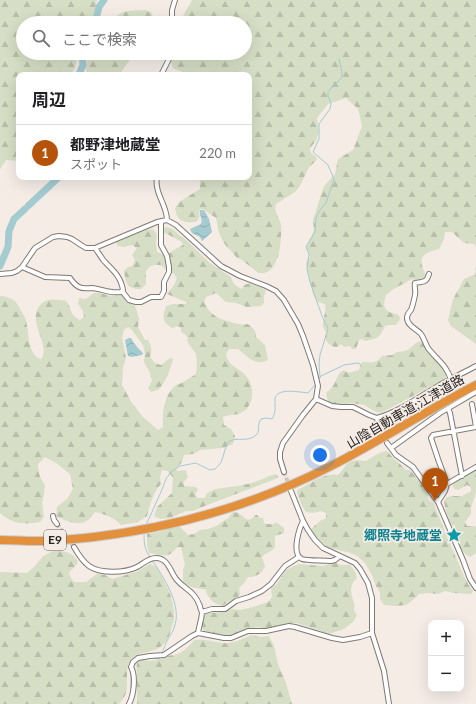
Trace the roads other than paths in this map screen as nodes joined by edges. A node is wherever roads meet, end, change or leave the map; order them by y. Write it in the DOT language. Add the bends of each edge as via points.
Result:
graph roads {
  1 [pos="174,0"];
  2 [pos="172,16"];
  3 [pos="168,60"];
  4 [pos="162,72"];
  5 [pos="157,180"];
  6 [pos="168,220"];
  7 [pos="161,221"];
  8 [pos="95,248"];
  9 [pos="22,267"];
  10 [pos="0,274"];
  11 [pos="429,274"];
  12 [pos="122,291"];
  13 [pos="476,366"];
  14 [pos="451,380"];
  15 [pos="476,385"];
  16 [pos="476,392"];
  17 [pos="316,398"];
  18 [pos="472,404"];
  19 [pos="448,408"];
  20 [pos="377,418"];
  21 [pos="378,425"];
  22 [pos="454,431"];
  23 [pos="387,443"];
  24 [pos="391,448"];
  25 [pos="476,467"];
  26 [pos="284,472"];
  27 [pos="462,476"];
  28 [pos="447,484"];
  29 [pos="429,488"];
  30 [pos="291,491"];
  31 [pos="438,502"];
  32 [pos="53,516"];
  33 [pos="303,521"];
  34 [pos="57,524"];
  35 [pos="0,540"];
  36 [pos="74,547"];
  37 [pos="340,556"];
  38 [pos="299,557"];
  39 [pos="476,588"];
  40 [pos="202,612"];
  41 [pos="198,633"];
  42 [pos="372,633"];
  43 [pos="129,704"];
  44 [pos="389,704"];
  1 -- 2 [label="street"];
  3 -- 4 [label="street"];
  5 -- 6 [label="street" via="157,188"];
  6 -- 7 [label="street"];
  6 -- 17 [label="street" via="221,266 271,288 281,296 298,324 307,346 318,386"];
  7 -- 8 [label="street"];
  7 -- 12 [label="street" via="161,245 169,267 164,293 161,297 150,297 136,302 129,300"];
  8 -- 9 [label="street" via="84,247 67,237 53,237 35,248"];
  8 -- 12 [label="street" via="121,280"];
  9 -- 10 [label="street" via="12,273"];
  9 -- 12 [label="street" via="46,277 70,278 76,286 84,288 115,293"];
  11 -- 14 [label="street" via="424,282 415,283 416,292 407,320 420,332 433,355 446,368"];
  13 -- 14 [label="street"];
  14 -- 20 [label="street"];
  15 -- 35 [label="highway, 山陰自動車道;江津道路 / E9" via="367,447 305,478 240,505 204,516 110,535 62,540"];
  16 -- 19 [label="street"];
  17 -- 20 [label="street" via="332,406 353,407"];
  17 -- 26 [label="street" via="283,443 280,459"];
  18 -- 22 [label="street" via="476,426"];
  19 -- 22 [label="street"];
  19 -- 24 [label="street"];
  20 -- 21 [label="street"];
  22 -- 27 [label="street"];
  22 -- 28 [label="street" via="433,435 431,438"];
  23 -- 24 [label="street"];
  24 -- 29 [label="street" via="398,458 413,467"];
  25 -- 27 [label="street"];
  27 -- 28 [label="street"];
  28 -- 29 [label="street"];
  28 -- 31 [label="street"];
  29 -- 31 [label="street"];
  30 -- 33 [label="street"];
  31 -- 39 [label="street"];
  32 -- 34 [label="street"];
  33 -- 37 [label="street" via="318,544"];
  33 -- 38 [label="street" via="296,548"];
  36 -- 40 [label="street" via="89,566 107,572 130,570 151,559 161,559 176,579 195,596"];
  37 -- 38 [label="street" via="331,561 305,560"];
  37 -- 42 [label="street" via="355,563 368,583 372,598"];
  38 -- 40 [label="street" via="285,566 271,584 260,592 236,600 225,609"];
  40 -- 41 [label="street"];
  41 -- 42 [label="street" via="231,638 248,631 266,631 289,626 343,640"];
  41 -- 43 [label="street" via="162,655 138,658 131,664 133,691"];
  42 -- 44 [label="street" via="384,670"];
}
